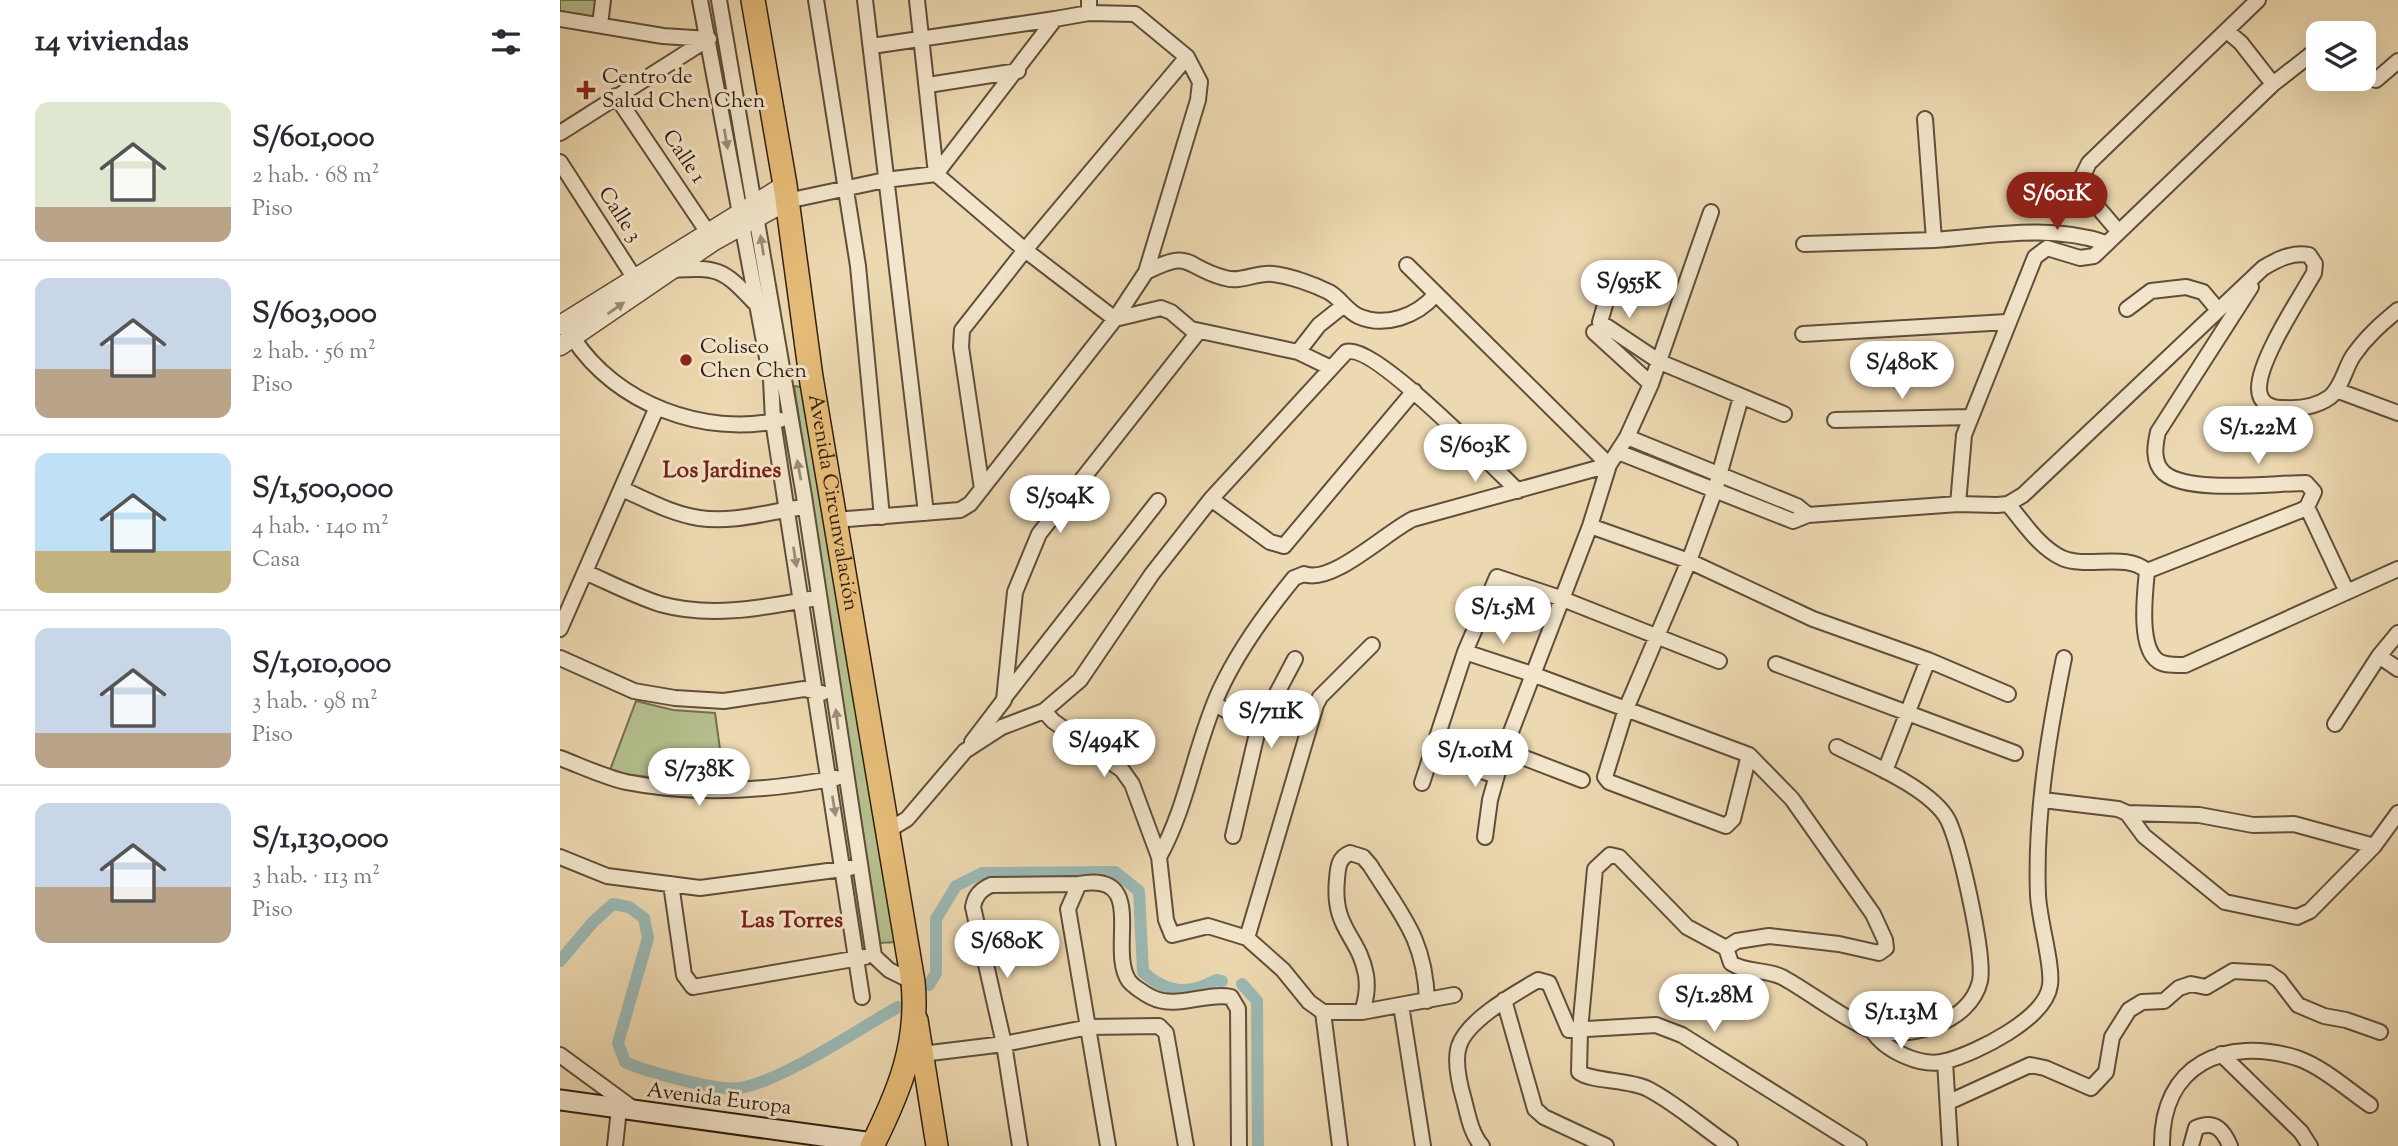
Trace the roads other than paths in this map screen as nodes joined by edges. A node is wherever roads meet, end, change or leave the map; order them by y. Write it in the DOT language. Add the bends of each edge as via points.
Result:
graph roads {
  1 [pos="603,0"];
  2 [pos="700,0"];
  3 [pos="719,0"];
  4 [pos="753,0"];
  5 [pos="816,0"];
  6 [pos="865,0"];
  7 [pos="917,0"];
  8 [pos="2258,0"];
  9 [pos="1089,6"];
  10 [pos="560,19"];
  11 [pos="1055,19"];
  12 [pos="600,25"];
  13 [pos="2227,31"];
  14 [pos="708,39"];
  15 [pos="724,40"];
  16 [pos="922,41"];
  17 [pos="872,47"];
  18 [pos="1187,57"];
  19 [pos="2306,58"];
  20 [pos="2398,61"];
  21 [pos="1018,71"];
  22 [pos="2376,80"];
  23 [pos="2273,84"];
  24 [pos="928,85"];
  25 [pos="616,96"];
  26 [pos="1925,119"];
  27 [pos="560,133"];
  28 [pos="560,162"];
  29 [pos="936,174"];
  30 [pos="885,180"];
  31 [pos="846,191"];
  32 [pos="786,193"];
  33 [pos="756,211"];
  34 [pos="1711,212"];
  35 [pos="740,220"];
  36 [pos="2118,231"];
  37 [pos="711,236"];
  38 [pos="1934,240"];
  39 [pos="2106,243"];
  40 [pos="1804,244"];
  41 [pos="1025,250"];
  42 [pos="1407,265"];
  43 [pos="2263,268"];
  44 [pos="670,270"];
  45 [pos="1146,272"];
  46 [pos="1614,274"];
  47 [pos="638,284"];
  48 [pos="1435,295"];
  49 [pos="754,302"];
  50 [pos="1343,306"];
  51 [pos="2127,309"];
  52 [pos="2218,310"];
  53 [pos="2398,310"];
  54 [pos="1115,319"];
  55 [pos="2007,322"];
  56 [pos="774,324"];
  57 [pos="563,329"];
  58 [pos="1199,331"];
  59 [pos="1594,332"];
  60 [pos="1803,334"];
  61 [pos="1298,352"];
  62 [pos="1660,362"];
  63 [pos="1331,368"];
  64 [pos="1651,384"];
  65 [pos="2336,390"];
  66 [pos="1415,391"];
  67 [pos="1741,397"];
  68 [pos="657,407"];
  69 [pos="2398,413"];
  70 [pos="1784,414"];
  71 [pos="1970,417"];
  72 [pos="789,418"];
  73 [pos="1835,420"];
  74 [pos="773,421"];
  75 [pos="1627,437"];
  76 [pos="1613,459"];
  77 [pos="1718,474"];
  78 [pos="622,489"];
  79 [pos="982,489"];
  80 [pos="1715,490"];
  81 [pos="1518,491"];
  82 [pos="1211,499"];
  83 [pos="1158,501"];
  84 [pos="1958,504"];
  85 [pos="2008,504"];
  86 [pos="806,506"];
  87 [pos="2307,507"];
  88 [pos="787,509"];
  89 [pos="926,513"];
  90 [pos="1808,515"];
  91 [pos="882,517"];
  92 [pos="835,520"];
  93 [pos="1590,526"];
  94 [pos="1689,561"];
  95 [pos="2398,569"];
  96 [pos="2147,571"];
  97 [pos="585,572"];
  98 [pos="2347,592"];
  99 [pos="820,597"];
  100 [pos="1560,598"];
  101 [pos="802,600"];
  102 [pos="560,629"];
  103 [pos="2398,633"];
  104 [pos="1655,637"];
  105 [pos="1372,645"];
  106 [pos="1465,652"];
  107 [pos="2379,656"];
  108 [pos="560,658"];
  109 [pos="2064,658"];
  110 [pos="1296,659"];
  111 [pos="1928,660"];
  112 [pos="1719,661"];
  113 [pos="1776,664"];
  114 [pos="2398,669"];
  115 [pos="1532,674"];
  116 [pos="832,677"];
  117 [pos="812,688"];
  118 [pos="834,692"];
  119 [pos="2008,694"];
  120 [pos="1003,699"];
  121 [pos="1215,704"];
  122 [pos="1626,709"];
  123 [pos="1044,711"];
  124 [pos="1907,711"];
  125 [pos="2335,724"];
  126 [pos="1258,729"];
  127 [pos="1837,747"];
  128 [pos="1504,750"];
  129 [pos="965,751"];
  130 [pos="1430,753"];
  131 [pos="2015,753"];
  132 [pos="1749,755"];
  133 [pos="560,758"];
  134 [pos="1885,771"];
  135 [pos="1496,776"];
  136 [pos="837,778"];
  137 [pos="1582,780"];
  138 [pos="1422,783"];
  139 [pos="2043,800"];
  140 [pos="2127,813"];
  141 [pos="2398,813"];
  142 [pos="887,831"];
  143 [pos="1233,836"];
  144 [pos="1485,837"];
  145 [pos="2374,846"];
  146 [pos="1159,856"];
  147 [pos="560,857"];
  148 [pos="861,867"];
  149 [pos="844,869"];
  150 [pos="671,884"];
  151 [pos="1079,884"];
  152 [pos="1247,938"];
  153 [pos="1726,948"];
  154 [pos="874,956"];
  155 [pos="857,959"];
  156 [pos="912,982"];
  157 [pos="1454,995"];
  158 [pos="862,997"];
  159 [pos="1504,1000"];
  160 [pos="1427,1001"];
  161 [pos="1401,1005"];
  162 [pos="915,1006"];
  163 [pos="1324,1012"];
  164 [pos="1362,1012"];
  165 [pos="1089,1027"];
  166 [pos="1580,1030"];
  167 [pos="1872,1030"];
  168 [pos="2379,1032"];
  169 [pos="1004,1044"];
  170 [pos="922,1054"];
  171 [pos="560,1055"];
  172 [pos="2221,1055"];
  173 [pos="1945,1062"];
  174 [pos="560,1100"];
  175 [pos="1949,1102"];
  176 [pos="2370,1105"];
  177 [pos="628,1111"];
  178 [pos="872,1144"];
  179 [pos="615,1146"];
  180 [pos="937,1146"];
  181 [pos="1020,1146"];
  182 [pos="1108,1146"];
  183 [pos="1186,1146"];
  184 [pos="1239,1146"];
  185 [pos="1340,1146"];
  186 [pos="1423,1146"];
  187 [pos="1482,1146"];
  188 [pos="1606,1146"];
  189 [pos="1730,1146"];
  190 [pos="1859,1146"];
  191 [pos="1950,1146"];
  192 [pos="2162,1146"];
  193 [pos="2191,1146"];
  194 [pos="2230,1146"];
  195 [pos="2310,1146"];
  1 -- 12 [label="street"];
  2 -- 14 [label="street"];
  3 -- 15 [label="street"];
  4 -- 32 [label="highway, Avenida Circunvalación"];
  5 -- 31 [label="street"];
  6 -- 17 [label="street"];
  7 -- 16 [label="street"];
  8 -- 13 [label="street"];
  9 -- 11 [label="street"];
  9 -- 18 [label="street" via="1135,14"];
  10 -- 12 [label="street"];
  11 -- 16 [label="street"];
  11 -- 21 [label="street"];
  12 -- 14 [label="street"];
  13 -- 23 [label="street"];
  13 -- 36 [label="street" via="2089,163 2081,179 2083,190"];
  14 -- 15 [label="street"];
  14 -- 25 [label="street"];
  14 -- 35 [label="street, one-way"];
  15 -- 33 [label="street"];
  16 -- 17 [label="street"];
  16 -- 24 [label="street"];
  17 -- 30 [label="street"];
  18 -- 41 [label="street"];
  18 -- 45 [label="street" via="1200,90"];
  19 -- 23 [label="street"];
  20 -- 22 [label="street"];
  21 -- 24 [label="street"];
  21 -- 29 [label="street"];
  23 -- 36 [label="street"];
  24 -- 29 [label="street"];
  25 -- 27 [label="street"];
  25 -- 37 [label="street, Calle 1"];
  26 -- 38 [label="street"];
  28 -- 47 [label="street, Calle 3"];
  29 -- 30 [label="street"];
  29 -- 41 [label="street"];
  30 -- 31 [label="street"];
  30 -- 89 [label="street"];
  31 -- 32 [label="street"];
  31 -- 91 [label="street" via="858,266"];
  32 -- 33 [label="street"];
  32 -- 92 [label="highway, Avenida Circunvalación"];
  33 -- 35 [label="street"];
  56 -- 33 [label="street, one-way"];
  34 -- 62 [label="street"];
  35 -- 37 [label="street"];
  35 -- 49 [label="street"];
  36 -- 39 [label="street"];
  37 -- 44 [label="street"];
  37 -- 47 [label="street"];
  38 -- 39 [label="street" via="2045,233 2079,234"];
  38 -- 40 [label="street"];
  39 -- 55 [label="street" via="2087,259 2052,249 2039,252"];
  41 -- 54 [label="street"];
  41 -- 79 [label="street" via="961,335"];
  42 -- 48 [label="street"];
  43 -- 52 [label="street"];
  43 -- 65 [label="street" via="2298,253 2309,255 2315,264 2261,378 2263,401 2271,408 2298,409 2319,404"];
  43 -- 87 [label="street" via="2158,432 2157,463 2163,472 2190,484 2305,483 2314,492"];
  44 -- 47 [label="street"];
  44 -- 49 [label="street" via="715,270 730,276"];
  45 -- 50 [label="street" via="1173,258 1185,259 1223,278 1273,274 1317,286"];
  45 -- 54 [label="street"];
  46 -- 62 [label="street" via="1598,320"];
  47 -- 57 [label="street"];
  48 -- 50 [label="street" via="1424,309 1388,320 1359,316"];
  48 -- 76 [label="street"];
  49 -- 56 [label="street"];
  49 -- 74 [label="street" via="771,379"];
  50 -- 61 [label="street" via="1319,325"];
  51 -- 52 [label="street" via="2151,291 2186,287 2203,292"];
  52 -- 85 [label="street" via="2023,495"];
  53 -- 65 [label="street" via="2367,336"];
  54 -- 58 [label="street" via="1161,308"];
  54 -- 79 [label="street"];
  55 -- 60 [label="street"];
  55 -- 71 [label="street"];
  56 -- 72 [label="street"];
  57 -- 68 [label="street" via="608,376"];
  58 -- 61 [label="street"];
  58 -- 120 [label="street" via="1039,534 1015,592"];
  59 -- 64 [label="street"];
  61 -- 63 [label="street"];
  62 -- 64 [label="street"];
  62 -- 67 [label="street"];
  63 -- 66 [label="street" via="1346,352 1354,351"];
  63 -- 82 [label="street"];
  64 -- 75 [label="street"];
  65 -- 69 [label="street"];
  66 -- 81 [label="street"];
  66 -- 82 [label="street" via="1284,547 1270,542"];
  67 -- 70 [label="street"];
  67 -- 77 [label="street"];
  68 -- 74 [label="street" via="714,425"];
  68 -- 78 [label="street"];
  71 -- 73 [label="street"];
  71 -- 84 [label="street"];
  72 -- 74 [label="street"];
  86 -- 72 [label="street, one-way"];
  74 -- 88 [label="street"];
  75 -- 76 [label="street"];
  75 -- 77 [label="street"];
  76 -- 80 [label="street"];
  76 -- 81 [label="street"];
  76 -- 93 [label="street"];
  77 -- 80 [label="street"];
  77 -- 90 [label="street" via="1797,506"];
  78 -- 88 [label="street" via="699,518 721,520"];
  78 -- 97 [label="street"];
  79 -- 89 [label="street" via="960,510"];
  80 -- 90 [label="street" via="1793,521"];
  80 -- 94 [label="street"];
  81 -- 121 [label="street" via="1413,519 1324,575 1294,578 1253,634"];
  82 -- 123 [label="street" via="1080,680"];
  83 -- 120 [label="street"];
  84 -- 85 [label="street"];
  84 -- 90 [label="street"];
  85 -- 96 [label="street" via="2046,548 2064,559 2133,563"];
  86 -- 88 [label="street"];
  86 -- 99 [label="street"];
  87 -- 96 [label="street"];
  87 -- 98 [label="street"];
  88 -- 101 [label="street, one-way"];
  89 -- 91 [label="street"];
  91 -- 92 [label="street"];
  92 -- 142 [label="highway, Avenida Circunvalación"];
  93 -- 94 [label="street"];
  93 -- 100 [label="street"];
  94 -- 104 [label="street"];
  94 -- 111 [label="street" via="1813,619"];
  95 -- 98 [label="street"];
  96 -- 98 [label="street" via="2145,635 2157,660 2169,665 2185,665"];
  97 -- 101 [label="street" via="660,603 700,611 733,611"];
  97 -- 102 [label="street"];
  99 -- 101 [label="street"];
  99 -- 116 [label="street"];
  100 -- 104 [label="street"];
  100 -- 106 [label="street" via="1497,577"];
  100 -- 115 [label="street"];
  101 -- 117 [label="street"];
  103 -- 107 [label="street"];
  104 -- 112 [label="street"];
  104 -- 122 [label="street"];
  105 -- 152 [label="street" via="1316,705"];
  106 -- 115 [label="street"];
  106 -- 130 [label="street"];
  107 -- 114 [label="street"];
  107 -- 125 [label="street"];
  108 -- 117 [label="street" via="634,691 675,698 724,701"];
  109 -- 139 [label="street" via="2048,734"];
  110 -- 126 [label="street"];
  111 -- 119 [label="street"];
  111 -- 124 [label="street"];
  113 -- 124 [label="street"];
  115 -- 122 [label="street"];
  115 -- 128 [label="street"];
  116 -- 117 [label="street"];
  116 -- 118 [label="street"];
  117 -- 118 [label="street"];
  117 -- 136 [label="street"];
  136 -- 118 [label="street, one-way"];
  120 -- 129 [label="street"];
  121 -- 126 [label="street"];
  121 -- 146 [label="street" via="1173,831"];
  122 -- 132 [label="street"];
  122 -- 132 [label="street" via="1606,779 1721,826 1733,819"];
  123 -- 129 [label="street" via="1002,727"];
  123 -- 146 [label="street" via="1122,770 1132,783"];
  124 -- 131 [label="street"];
  124 -- 134 [label="street"];
  126 -- 143 [label="street"];
  127 -- 134 [label="street"];
  128 -- 135 [label="street"];
  128 -- 137 [label="street"];
  129 -- 142 [label="street" via="907,819"];
  130 -- 135 [label="street"];
  130 -- 138 [label="street"];
  132 -- 153 [label="street" via="1792,799 1873,914 1886,948 1872,953 1839,944 1769,936 1743,939"];
  133 -- 136 [label="street" via="626,782 705,791 743,792"];
  134 -- 167 [label="street" via="1931,801 1948,820 1972,908 1982,969 1973,999 1940,1026 1908,1034"];
  135 -- 144 [label="street"];
  136 -- 148 [label="street"];
  136 -- 149 [label="street, one-way"];
  139 -- 140 [label="street"];
  139 -- 173 [label="street" via="2037,832 2038,898 2050,985 2030,1016 2004,1036"];
  140 -- 145 [label="street" via="2199,815 2253,825 2294,824"];
  140 -- 145 [label="street" via="2144,836 2225,902 2297,917 2310,911"];
  141 -- 145 [label="street"];
  142 -- 156 [label="highway, Avenida Circunvalación"];
  146 -- 152 [label="street" via="1172,935 1209,926"];
  147 -- 150 [label="street" via="607,876"];
  148 -- 149 [label="street"];
  148 -- 154 [label="street"];
  149 -- 150 [label="street" via="701,888"];
  149 -- 155 [label="street"];
  150 -- 155 [label="street" via="684,975 693,987"];
  151 -- 165 [label="street" via="1068,909"];
  151 -- 169 [label="street" via="991,885 974,901"];
  151 -- 184 [label="street" via="1095,881 1110,885 1120,900 1129,980 1167,1003 1216,994 1231,998 1238,1009"];
  152 -- 163 [label="street"];
  153 -- 166 [label="street" via="1687,927 1619,857 1610,855 1595,869"];
  153 -- 167 [label="street" via="1727,957 1737,967 1772,972"];
  154 -- 155 [label="street"];
  154 -- 156 [label="street"];
  155 -- 158 [label="street"];
  156 -- 162 [label="highway, Avenida Circunvalación"];
  157 -- 160 [label="street"];
  159 -- 166 [label="street" via="1544,980 1569,1030"];
  159 -- 187 [label="street" via="1467,1032 1459,1046 1460,1086 1474,1135"];
  159 -- 188 [label="street" via="1535,1109"];
  160 -- 161 [label="street"];
  160 -- 164 [label="street" via="1426,968 1415,937 1370,865 1350,853 1338,865 1335,902 1366,973"];
  161 -- 164 [label="street"];
  161 -- 186 [label="street"];
  162 -- 170 [label="main road, Avenida Circunvalación"];
  162 -- 178 [label="highway, Avenida Circunvalación" via="907,1067 896,1100"];
  163 -- 164 [label="street"];
  163 -- 185 [label="street"];
  165 -- 169 [label="street"];
  165 -- 182 [label="street"];
  165 -- 183 [label="street" via="1155,1025 1163,1029"];
  166 -- 189 [label="street" via="1577,1065 1583,1075 1622,1080 1648,1090"];
  166 -- 190 [label="street" via="1656,1026 1682,1035"];
  167 -- 173 [label="street" via="1878,1041 1902,1055"];
  168 -- 175 [label="street" via="2298,1004 2269,973 2233,971 2206,987 2191,984 2164,1001 2142,1002 2129,1010 2112,1038 2106,1072 2091,1088 2030,1065"];
  169 -- 170 [label="street"];
  169 -- 181 [label="street"];
  170 -- 180 [label="main road, Avenida Circunvalación"];
  171 -- 177 [label="street"];
  172 -- 176 [label="street" via="2239,1051 2298,1059"];
  172 -- 192 [label="street" via="2182,1078 2168,1102"];
  172 -- 195 [label="street"];
  173 -- 175 [label="street"];
  174 -- 177 [label="main road, Avenida Europa"];
  175 -- 191 [label="street"];
  177 -- 178 [label="main road, Avenida Europa"];
  177 -- 179 [label="street"];
  193 -- 194 [label="street" via="2196,1128 2205,1124 2216,1125"];
}
